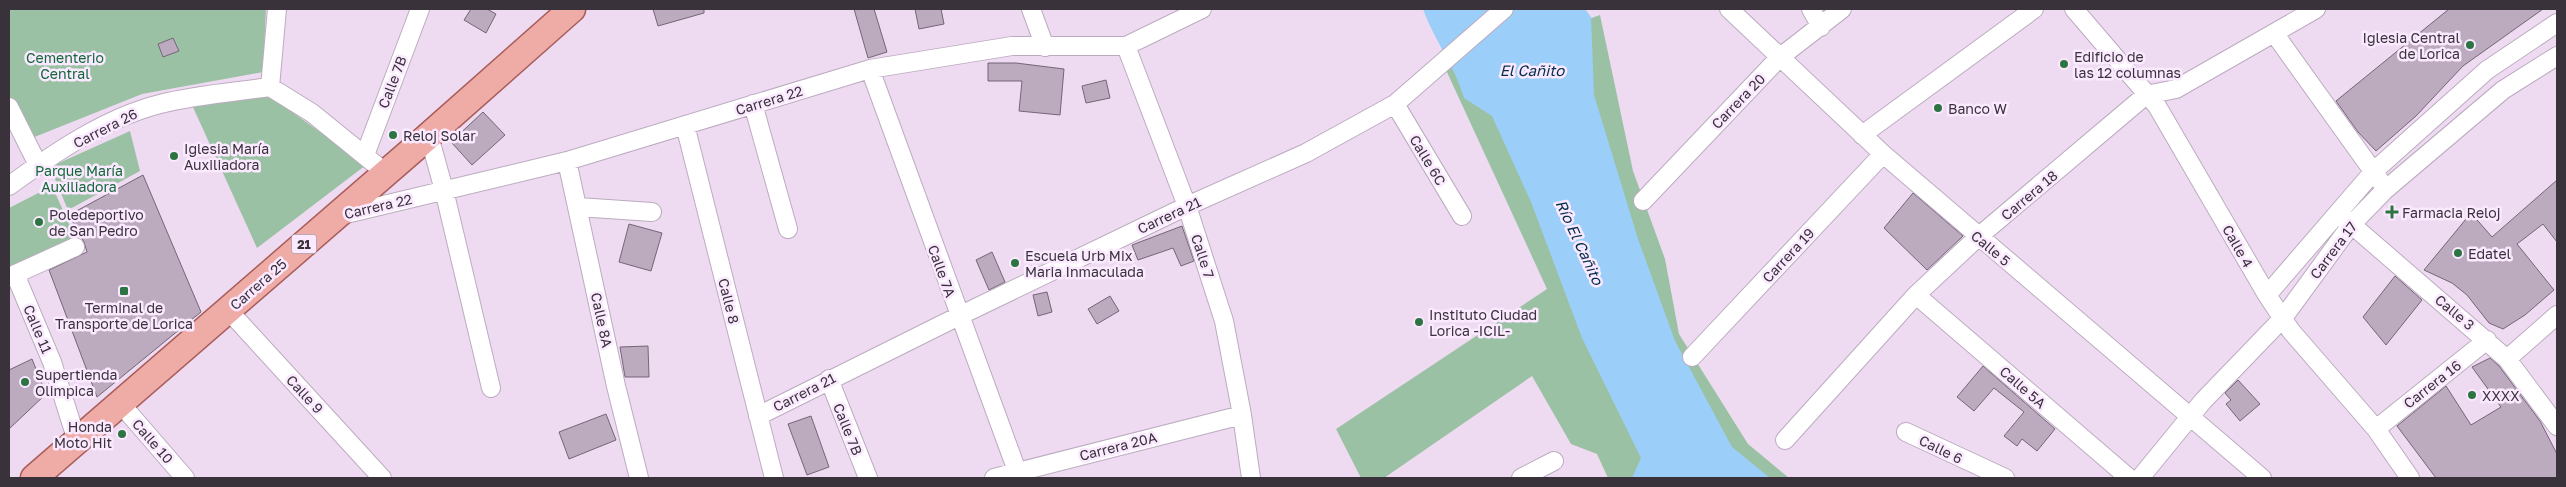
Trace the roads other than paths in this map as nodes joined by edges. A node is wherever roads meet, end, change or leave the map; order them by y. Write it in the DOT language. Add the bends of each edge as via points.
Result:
graph roads {
  1 [pos="276,9"];
  2 [pos="420,9"];
  3 [pos="572,9"];
  4 [pos="1031,9"];
  5 [pos="1202,9"];
  6 [pos="1504,9"];
  7 [pos="1728,9"];
  8 [pos="1812,9"];
  9 [pos="1842,9"];
  10 [pos="2034,9"];
  11 [pos="2074,9"];
  12 [pos="2315,9"];
  13 [pos="2557,23"];
  14 [pos="1821,26"];
  15 [pos="2274,33"];
  16 [pos="1126,46"];
  17 [pos="1045,48"];
  18 [pos="2557,56"];
  19 [pos="1779,58"];
  20 [pos="870,69"];
  21 [pos="2488,70"];
  22 [pos="270,87"];
  23 [pos="2503,90"];
  24 [pos="2146,95"];
  25 [pos="753,104"];
  26 [pos="1395,104"];
  27 [pos="9,107"];
  28 [pos="685,125"];
  29 [pos="1862,135"];
  30 [pos="429,136"];
  31 [pos="1883,154"];
  32 [pos="364,155"];
  33 [pos="567,161"];
  34 [pos="38,165"];
  35 [pos="2374,171"];
  36 [pos="386,173"];
  37 [pos="9,186"];
  38 [pos="444,190"];
  39 [pos="2385,190"];
  40 [pos="1643,201"];
  41 [pos="1187,206"];
  42 [pos="578,208"];
  43 [pos="652,212"];
  44 [pos="2338,212"];
  45 [pos="336,216"];
  46 [pos="1462,216"];
  47 [pos="2351,225"];
  48 [pos="788,230"];
  49 [pos="1978,237"];
  50 [pos="75,247"];
  51 [pos="12,276"];
  52 [pos="1916,295"];
  53 [pos="2267,295"];
  54 [pos="228,310"];
  55 [pos="2557,315"];
  56 [pos="958,316"];
  57 [pos="2283,318"];
  58 [pos="2487,340"];
  59 [pos="1692,357"];
  60 [pos="2507,359"];
  61 [pos="829,379"];
  62 [pos="491,388"];
  63 [pos="120,404"];
  64 [pos="1242,415"];
  65 [pos="758,416"];
  66 [pos="2191,416"];
  67 [pos="2557,426"];
  68 [pos="2376,428"];
  69 [pos="1906,432"];
  70 [pos="1785,440"];
  71 [pos="77,441"];
  72 [pos="1554,461"];
  73 [pos="1017,471"];
  74 [pos="1974,473"];
  75 [pos="34,478"];
  76 [pos="185,478"];
  77 [pos="382,478"];
  78 [pos="639,478"];
  79 [pos="774,478"];
  80 [pos="868,478"];
  81 [pos="994,478"];
  82 [pos="1251,478"];
  83 [pos="1521,478"];
  84 [pos="2005,478"];
  85 [pos="2129,478"];
  86 [pos="2140,478"];
  87 [pos="2262,478"];
  88 [pos="2410,478"];
  1 -- 22 [label="street"];
  2 -- 32 [label="street, Calle 7B"];
  3 -- 30 [label="main road, Carrera 25 / 21"];
  4 -- 17 [label="street"];
  5 -- 16 [label="street, Carrera 22"];
  6 -- 26 [label="street, Carrera 21"];
  7 -- 19 [label="street, Calle 5"];
  8 -- 14 [label="street"];
  9 -- 14 [label="street, Carrera 20"];
  10 -- 29 [label="street"];
  11 -- 24 [label="street, Calle 4"];
  12 -- 15 [label="street, Carrera 18"];
  13 -- 21 [label="street, Carrera 17"];
  14 -- 19 [label="street, Carrera 20"];
  15 -- 24 [label="street, Carrera 18" via="2176,89"];
  15 -- 35 [label="street"];
  16 -- 17 [label="street, Carrera 22"];
  16 -- 41 [label="street, Calle 7"];
  17 -- 20 [label="street, Carrera 22" via="1012,46"];
  18 -- 23 [label="street, Carrera 17"];
  19 -- 29 [label="street, Calle 5"];
  19 -- 40 [label="street, Carrera 20"];
  20 -- 25 [label="street, Carrera 22"];
  20 -- 56 [label="street, Calle 7A"];
  21 -- 23 [label="street"];
  21 -- 35 [label="street, Carrera 17"];
  22 -- 32 [label="street" via="312,113"];
  22 -- 34 [label="street, Carrera 26" via="160,104 128,114"];
  23 -- 39 [label="street, Carrera 17"];
  24 -- 49 [label="street, Carrera 18"];
  24 -- 53 [label="street, Calle 4" via="2157,106"];
  25 -- 28 [label="street, Carrera 22"];
  25 -- 48 [label="street"];
  26 -- 41 [label="street, Carrera 21" via="1306,153"];
  26 -- 46 [label="street, Calle 6C"];
  27 -- 34 [label="street"];
  28 -- 33 [label="street, Carrera 22"];
  28 -- 65 [label="street, Calle 8"];
  29 -- 31 [label="street, Calle 5"];
  30 -- 36 [label="main road, Carrera 25 / 21"];
  30 -- 38 [label="street"];
  31 -- 49 [label="street, Calle 5"];
  31 -- 59 [label="street, Carrera 19"];
  32 -- 36 [label="street"];
  33 -- 38 [label="street, Carrera 22"];
  33 -- 42 [label="street, Calle 8A"];
  34 -- 37 [label="street, Carrera 26"];
  35 -- 39 [label="street"];
  35 -- 44 [label="street, Carrera 17"];
  36 -- 45 [label="main road, Carrera 25 / 21"];
  38 -- 45 [label="street, Carrera 22"];
  38 -- 62 [label="street"];
  39 -- 47 [label="street, Carrera 17"];
  41 -- 56 [label="street, Carrera 21"];
  41 -- 64 [label="street, Calle 7" via="1224,321"];
  42 -- 43 [label="street"];
  42 -- 78 [label="street, Calle 8A"];
  44 -- 47 [label="street, Calle 3"];
  44 -- 53 [label="street, Carrera 17"];
  45 -- 54 [label="main road, Carrera 25 / 21"];
  47 -- 57 [label="street, Carrera 17"];
  47 -- 58 [label="street, Calle 3"];
  49 -- 52 [label="street, Carrera 18"];
  49 -- 66 [label="street, Calle 5"];
  50 -- 51 [label="street, Calle 11"];
  51 -- 71 [label="street, Calle 11" via="52,362"];
  52 -- 70 [label="street, Carrera 18"];
  52 -- 85 [label="street, Calle 5A"];
  53 -- 57 [label="street, Calle 4"];
  54 -- 63 [label="main road, Carrera 25 / 21"];
  54 -- 77 [label="street, Calle 9"];
  55 -- 60 [label="street"];
  56 -- 61 [label="street, Carrera 21"];
  56 -- 73 [label="street, Calle 7A"];
  57 -- 66 [label="street, Carrera 17"];
  57 -- 68 [label="street, Calle 4"];
  58 -- 60 [label="street, Calle 3"];
  58 -- 68 [label="street, Carrera 16"];
  60 -- 67 [label="street, Calle 3"];
  61 -- 65 [label="street, Carrera 21"];
  61 -- 80 [label="street, Calle 7B"];
  63 -- 71 [label="main road, Carrera 25 / 21"];
  63 -- 76 [label="street, Calle 10"];
  64 -- 73 [label="street, Carrera 20A"];
  64 -- 82 [label="street, Calle 7"];
  65 -- 79 [label="street, Calle 8"];
  66 -- 86 [label="street, Carrera 17"];
  66 -- 87 [label="street, Calle 5"];
  68 -- 88 [label="street, Calle 4"];
  69 -- 74 [label="street, Calle 6"];
  71 -- 75 [label="main road, Carrera 25 / 21"];
  72 -- 83 [label="street"];
  73 -- 81 [label="street, Carrera 20A"];
  74 -- 84 [label="street, Calle 6"];
}
